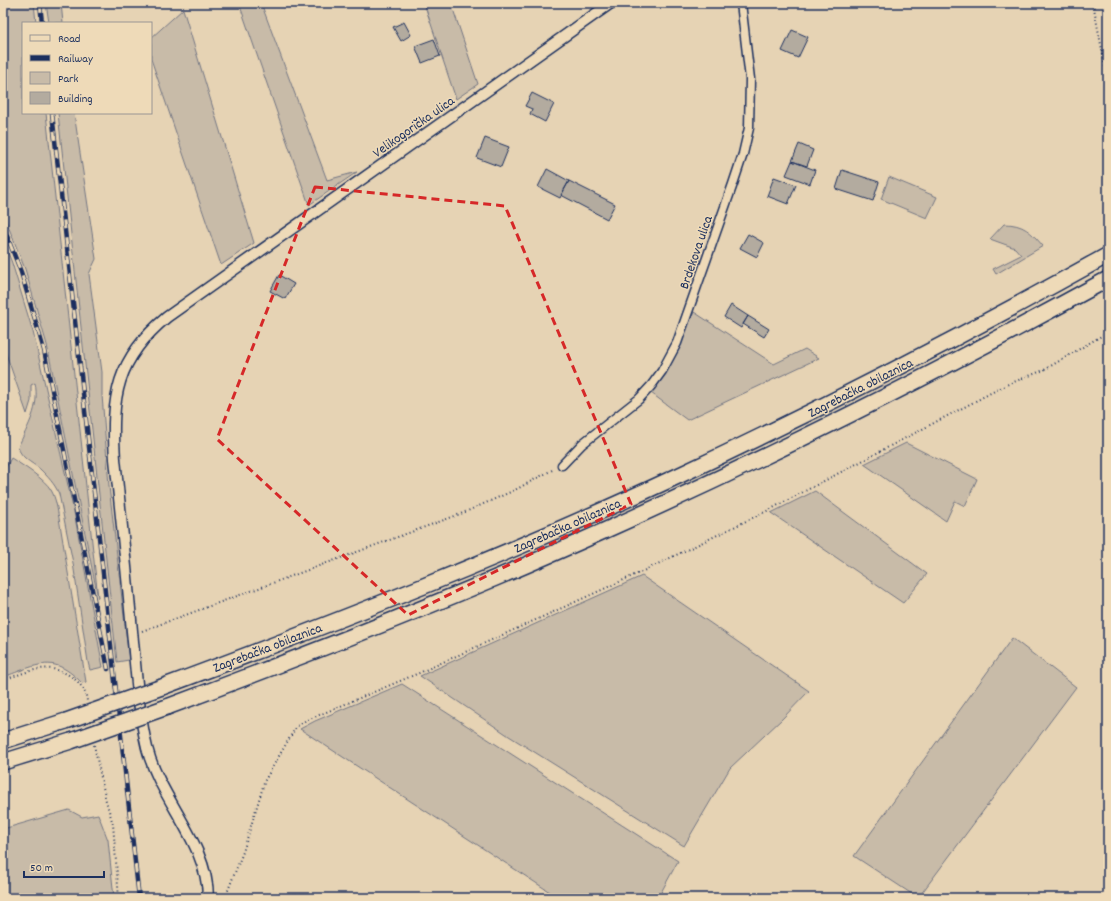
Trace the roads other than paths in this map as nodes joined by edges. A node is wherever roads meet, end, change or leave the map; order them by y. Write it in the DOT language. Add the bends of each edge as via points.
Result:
graph roads {
  1 [pos="611,3"];
  2 [pos="742,3"];
  3 [pos="1108,255"];
  4 [pos="1108,279"];
  5 [pos="562,465"];
  6 [pos="3,741"];
  7 [pos="3,762"];
  8 [pos="208,898"];
  1 -- 8 [label="street, Velikogorička ulica" via="167,317 151,330 130,358 116,393 113,430 135,674 150,760 198,852"];
  2 -- 5 [label="street, Brdekova ulica" via="750,79 748,128 743,154 677,343 662,371 640,398 582,444"];
  3 -- 6 [label="highway, Zagrebačka obilaznica, bridge" via="920,357 768,433 580,520 421,587 256,652 66,721"];
  4 -- 7 [label="highway, Zagrebačka obilaznica, bridge" via="894,392 681,496 529,564 345,640 167,707"];
}
